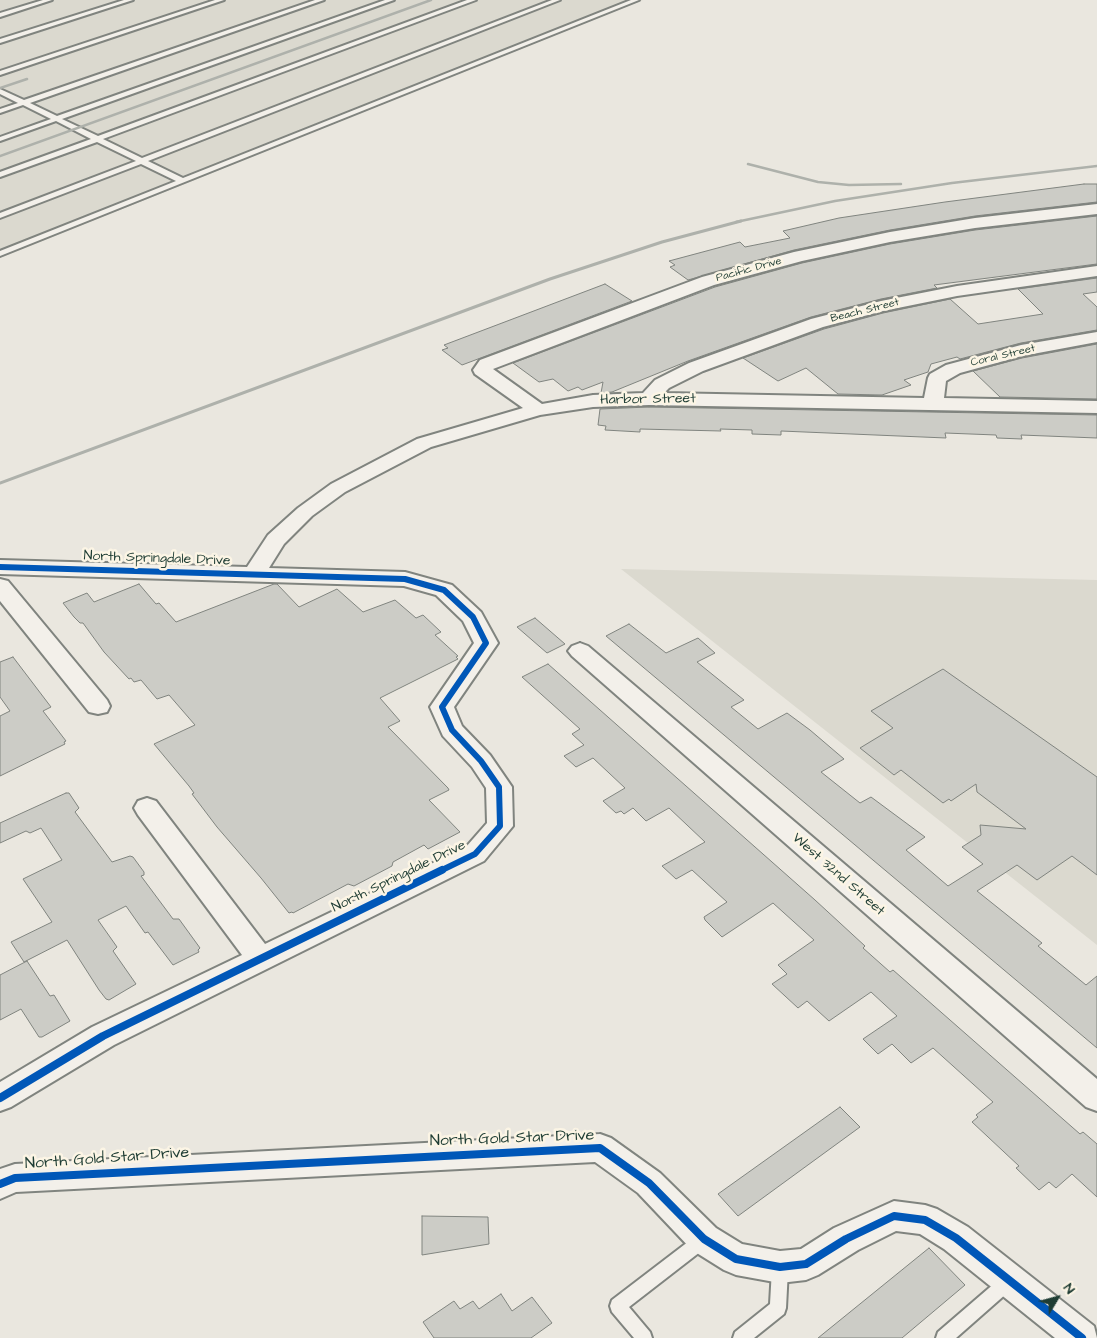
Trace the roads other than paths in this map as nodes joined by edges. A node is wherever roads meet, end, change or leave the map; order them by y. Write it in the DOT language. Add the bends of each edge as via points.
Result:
graph roads {
  1 [pos="49,0"];
  2 [pos="130,0"];
  3 [pos="221,0"];
  4 [pos="321,0"];
  5 [pos="391,0"];
  6 [pos="473,0"];
  7 [pos="556,0"];
  8 [pos="636,0"];
  9 [pos="0,15"];
  10 [pos="0,41"];
  11 [pos="0,73"];
  12 [pos="0,91"];
  13 [pos="24,102"];
  14 [pos="0,111"];
  15 [pos="57,119"];
  16 [pos="0,139"];
  17 [pos="98,139"];
  18 [pos="142,161"];
  19 [pos="0,175"];
  20 [pos="182,181"];
  21 [pos="1097,208"];
  22 [pos="0,216"];
  23 [pos="0,254"];
  24 [pos="1097,271"];
  25 [pos="1097,337"];
  26 [pos="650,398"];
  27 [pos="933,404"];
  28 [pos="1097,407"];
  29 [pos="538,410"];
  30 [pos="0,573"];
  31 [pos="253,574"];
  32 [pos="580,651"];
  33 [pos="98,706"];
  34 [pos="147,808"];
  35 [pos="260,958"];
  36 [pos="0,1098"];
  37 [pos="1097,1098"];
  38 [pos="0,1184"];
  39 [pos="704,1239"];
  40 [pos="780,1267"];
  41 [pos="1010,1280"];
  42 [pos="644,1338"];
  43 [pos="742,1338"];
  44 [pos="944,1338"];
  45 [pos="1082,1338"];
  1 -- 9 [label="lane"];
  2 -- 10 [label="lane"];
  3 -- 11 [label="lane"];
  4 -- 13 [label="lane"];
  5 -- 15 [label="lane"];
  6 -- 17 [label="lane"];
  7 -- 18 [label="lane"];
  8 -- 20 [label="lane"];
  12 -- 13 [label="lane"];
  13 -- 14 [label="lane"];
  13 -- 15 [label="lane"];
  15 -- 16 [label="lane"];
  15 -- 17 [label="lane"];
  17 -- 18 [label="lane"];
  17 -- 19 [label="lane"];
  18 -- 20 [label="lane"];
  18 -- 22 [label="lane"];
  20 -- 23 [label="lane"];
  21 -- 29 [label="street, Pacific Drive" via="975,223 800,256 689,288 487,364 482,370"];
  24 -- 26 [label="street, Beach Street" via="957,291 817,323 696,368 662,384"];
  25 -- 27 [label="street, Coral Street" via="1021,351 953,369 937,378"];
  26 -- 27 [label="street, Harbor Street"];
  26 -- 29 [label="street, Harbor Street" via="593,401"];
  27 -- 28 [label="street, Harbor Street"];
  29 -- 31 [label="street, Harbor Street" via="424,443 338,488 305,512 276,540"];
  30 -- 31 [label="street, North Springdale Drive"];
  30 -- 33 [label="street"];
  31 -- 35 [label="street, North Springdale Drive" via="405,579 444,590 473,616 486,643 442,707 452,730 481,761 499,787 500,826 475,854"];
  32 -- 37 [label="street, West 32nd Street"];
  34 -- 35 [label="street"];
  35 -- 36 [label="street, North Springdale Drive" via="103,1036"];
  38 -- 39 [label="street, North Gold Star Drive" via="15,1178 165,1168 600,1148 649,1183"];
  39 -- 40 [label="street, North Gold Star Drive" via="736,1259"];
  39 -- 42 [label="lane" via="618,1306"];
  40 -- 41 [label="street, North Gold Star Drive" via="806,1264 846,1239 894,1216 926,1220 956,1238"];
  40 -- 43 [label="lane" via="778,1308"];
  41 -- 44 [label="lane"];
  41 -- 45 [label="street, North Gold Star Drive"];
}
